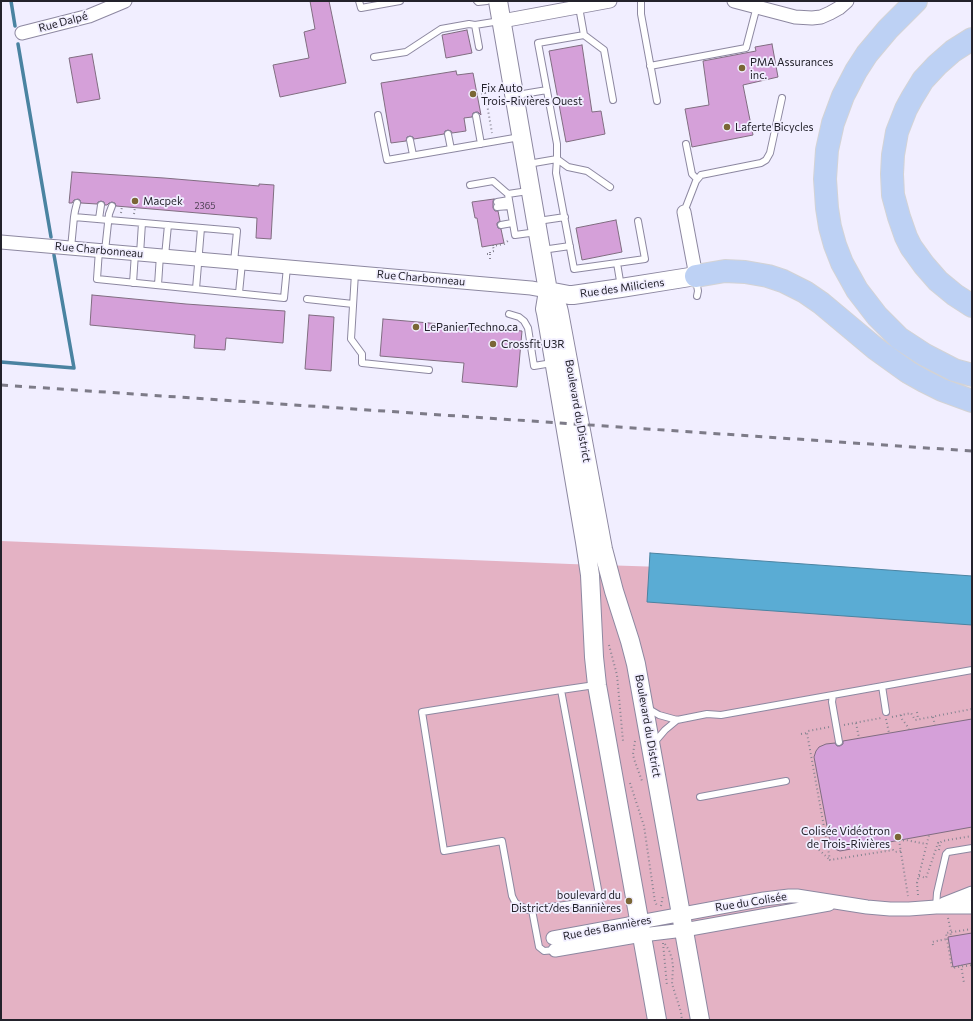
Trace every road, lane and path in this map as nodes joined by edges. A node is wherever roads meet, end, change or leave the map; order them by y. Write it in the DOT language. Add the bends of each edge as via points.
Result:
graph roads {
  1 [pos="125,1"];
  2 [pos="359,1"];
  3 [pos="400,1"];
  4 [pos="477,1"];
  5 [pos="487,1"];
  6 [pos="498,1"];
  7 [pos="610,1"];
  8 [pos="640,1"];
  9 [pos="734,1"];
  10 [pos="846,1"];
  11 [pos="916,1"];
  12 [pos="564,5"];
  13 [pos="757,6"];
  14 [pos="579,7"];
  15 [pos="502,21"];
  16 [pos="475,26"];
  17 [pos="22,33"];
  18 [pos="584,35"];
  19 [pos="972,39"];
  20 [pos="479,47"];
  21 [pos="374,57"];
  22 [pos="650,66"];
  23 [pos="547,90"];
  24 [pos="477,94"];
  25 [pos="515,96"];
  26 [pos="782,98"];
  27 [pos="613,100"];
  28 [pos="657,101"];
  29 [pos="378,115"];
  30 [pos="476,116"];
  31 [pos="448,134"];
  32 [pos="522,137"];
  33 [pos="410,140"];
  34 [pos="494,142"];
  35 [pos="481,144"];
  36 [pos="686,144"];
  37 [pos="451,149"];
  38 [pos="413,155"];
  39 [pos="557,160"];
  40 [pos="527,164"];
  41 [pos="697,179"];
  42 [pos="470,185"];
  43 [pos="610,187"];
  44 [pos="531,191"];
  45 [pos="509,200"];
  46 [pos="77,203"];
  47 [pos="497,204"];
  48 [pos="100,205"];
  49 [pos="112,206"];
  50 [pos="684,212"];
  51 [pos="74,217"];
  52 [pos="565,217"];
  53 [pos="99,220"];
  54 [pos="108,220"];
  55 [pos="638,221"];
  56 [pos="142,223"];
  57 [pos="512,223"];
  58 [pos="168,225"];
  59 [pos="500,225"];
  60 [pos="537,226"];
  61 [pos="201,228"];
  62 [pos="1,242"];
  63 [pos="504,244"];
  64 [pos="570,246"];
  65 [pos="71,248"];
  66 [pos="102,250"];
  67 [pos="541,250"];
  68 [pos="137,253"];
  69 [pos="487,254"];
  70 [pos="490,254"];
  71 [pos="163,256"];
  72 [pos="198,259"];
  73 [pos="490,259"];
  74 [pos="238,262"];
  75 [pos="617,262"];
  76 [pos="286,267"];
  77 [pos="355,273"];
  78 [pos="132,283"];
  79 [pos="158,285"];
  80 [pos="697,286"];
  81 [pos="621,288"];
  82 [pos="196,289"];
  83 [pos="548,291"];
  84 [pos="239,293"];
  85 [pos="307,299"];
  86 [pos="353,304"];
  87 [pos="972,306"];
  88 [pos="509,314"];
  89 [pos="554,363"];
  90 [pos="429,370"];
  91 [pos="972,375"];
  92 [pos="972,401"];
  93 [pos="607,640"];
  94 [pos="972,670"];
  95 [pos="597,685"];
  96 [pos="882,686"];
  97 [pos="561,690"];
  98 [pos="833,695"];
  99 [pos="644,707"];
  100 [pos="972,710"];
  101 [pos="917,712"];
  102 [pos="886,715"];
  103 [pos="901,715"];
  104 [pos="933,717"];
  105 [pos="918,719"];
  106 [pos="677,720"];
  107 [pos="856,723"];
  108 [pos="843,725"];
  109 [pos="935,725"];
  110 [pos="831,727"];
  111 [pos="909,730"];
  112 [pos="807,733"];
  113 [pos="889,733"];
  114 [pos="801,734"];
  115 [pos="859,738"];
  116 [pos="623,741"];
  117 [pos="839,742"];
  118 [pos="651,746"];
  119 [pos="786,781"];
  120 [pos="630,782"];
  121 [pos="700,797"];
  122 [pos="929,835"];
  123 [pos="884,843"];
  124 [pos="926,844"];
  125 [pos="940,844"];
  126 [pos="816,847"];
  127 [pos="972,848"];
  128 [pos="886,851"];
  129 [pos="901,851"];
  130 [pos="830,860"];
  131 [pos="919,876"];
  132 [pos="972,893"];
  133 [pos="918,895"];
  134 [pos="908,896"];
  135 [pos="656,905"];
  136 [pos="936,907"];
  137 [pos="972,907"];
  138 [pos="532,910"];
  139 [pos="662,918"];
  140 [pos="948,918"];
  141 [pos="683,922"];
  142 [pos="641,929"];
  143 [pos="972,929"];
  144 [pos="966,930"];
  145 [pos="662,932"];
  146 [pos="951,932"];
  147 [pos="966,934"];
  148 [pos="950,937"];
  149 [pos="947,939"];
  150 [pos="537,940"];
  151 [pos="554,944"];
  152 [pos="933,945"];
  153 [pos="667,946"];
  154 [pos="663,948"];
  155 [pos="972,965"];
  156 [pos="961,966"];
  157 [pos="964,984"];
  158 [pos="667,991"];
  159 [pos="657,1020"];
  160 [pos="682,1020"];
  161 [pos="700,1020"];
  1 -- 17 [label="street, Rue Dalpé" via="89,16"];
  2 -- 3 [label="lane" via="361,8"];
  4 -- 5 [label="lane"];
  6 -- 15 [label="street"];
  7 -- 14 [label="street"];
  8 -- 22 [label="lane"];
  9 -- 13 [label="street"];
  10 -- 13 [label="street" via="822,17 812,18 795,17"];
  11 -- 91 [label="highway" via="868,54 843,96 833,122 827,150 827,208 832,236 840,259 857,290 877,316 916,350 944,365"];
  12 -- 14 [label="street"];
  12 -- 15 [label="street"];
  13 -- 22 [label="lane" via="746,48"];
  14 -- 18 [label="lane"];
  15 -- 16 [label="lane"];
  15 -- 25 [label="street"];
  16 -- 20 [label="lane"];
  16 -- 21 [label="lane" via="469,24 442,29 406,52"];
  18 -- 23 [label="lane" via="538,43"];
  18 -- 27 [label="lane" via="604,50"];
  19 -- 87 [label="highway" via="937,65 923,80 912,98 897,132 892,174 898,217 912,247 938,281"];
  22 -- 28 [label="lane"];
  23 -- 25 [label="lane"];
  23 -- 39 [label="lane" via="557,144"];
  24 -- 34 [label="path" via="484,93"];
  25 -- 32 [label="street"];
  26 -- 41 [label="lane" via="770,153 766,160 704,174"];
  29 -- 38 [label="lane" via="387,160"];
  30 -- 35 [label="lane"];
  31 -- 37 [label="lane"];
  32 -- 34 [label="lane"];
  32 -- 40 [label="street"];
  33 -- 38 [label="lane"];
  34 -- 35 [label="lane"];
  35 -- 37 [label="lane"];
  36 -- 41 [label="lane" via="692,174"];
  37 -- 38 [label="lane"];
  39 -- 40 [label="lane"];
  39 -- 43 [label="lane" via="568,167 587,171"];
  39 -- 52 [label="lane" via="556,173"];
  40 -- 44 [label="street"];
  41 -- 50 [label="lane"];
  42 -- 45 [label="lane" via="493,181"];
  44 -- 45 [label="lane"];
  44 -- 60 [label="street"];
  45 -- 47 [label="lane"];
  45 -- 57 [label="lane"];
  46 -- 51 [label="lane"];
  48 -- 53 [label="lane"];
  49 -- 54 [label="lane"];
  50 -- 80 [label="street"];
  51 -- 53 [label="lane"];
  51 -- 65 [label="lane"];
  52 -- 60 [label="lane"];
  52 -- 64 [label="lane"];
  53 -- 54 [label="lane"];
  54 -- 56 [label="lane"];
  54 -- 66 [label="lane"];
  55 -- 75 [label="lane" via="645,259"];
  56 -- 58 [label="lane"];
  56 -- 68 [label="lane"];
  57 -- 59 [label="lane"];
  57 -- 60 [label="lane" via="515,235"];
  58 -- 61 [label="lane"];
  58 -- 71 [label="lane"];
  60 -- 67 [label="street"];
  61 -- 72 [label="lane"];
  61 -- 74 [label="lane" via="236,231"];
  62 -- 65 [label="street, Rue Charbonneau"];
  63 -- 70 [label="path" via="493,246 494,251"];
  64 -- 67 [label="lane"];
  64 -- 75 [label="lane" via="574,269"];
  65 -- 66 [label="street, Rue Charbonneau"];
  66 -- 68 [label="street, Rue Charbonneau"];
  66 -- 78 [label="lane" via="97,279"];
  67 -- 83 [label="street"];
  68 -- 71 [label="street, Rue Charbonneau"];
  68 -- 78 [label="lane"];
  69 -- 70 [label="path"];
  70 -- 73 [label="path"];
  71 -- 72 [label="street, Rue Charbonneau"];
  71 -- 79 [label="lane"];
  72 -- 74 [label="street, Rue Charbonneau"];
  72 -- 82 [label="lane"];
  74 -- 76 [label="street, Rue Charbonneau"];
  74 -- 84 [label="lane"];
  75 -- 81 [label="lane"];
  76 -- 77 [label="street, Rue Charbonneau"];
  76 -- 84 [label="lane" via="284,298"];
  77 -- 83 [label="street, Rue Charbonneau"];
  77 -- 86 [label="lane"];
  78 -- 79 [label="lane"];
  79 -- 82 [label="lane"];
  80 -- 81 [label="street, Rue des Miliciens"];
  80 -- 92 [label="highway" via="725,271 761,274 783,281 820,303 908,372 942,390"];
  81 -- 83 [label="street, Rue des Miliciens" via="569,295"];
  82 -- 84 [label="lane"];
  83 -- 89 [label="street, Boulevard du District" via="545,309"];
  83 -- 99 [label="street, Boulevard du District" via="559,312 603,549 634,654"];
  85 -- 86 [label="lane"];
  86 -- 90 [label="lane" via="351,339 362,354 362,363"];
  88 -- 89 [label="lane" via="519,317 528,328 534,366"];
  89 -- 95 [label="street, Boulevard du District" via="588,559"];
  93 -- 116 [label="path" via="617,675"];
  94 -- 96 [label="lane"];
  95 -- 97 [label="lane"];
  95 -- 142 [label="street, Boulevard du District"];
  96 -- 98 [label="lane"];
  96 -- 102 [label="lane"];
  97 -- 138 [label="lane" via="600,900"];
  97 -- 138 [label="lane" via="422,712 444,850 502,841 512,896 521,908"];
  98 -- 106 [label="lane" via="721,715 707,714"];
  98 -- 117 [label="lane"];
  99 -- 106 [label="lane" via="659,716"];
  99 -- 118 [label="street, Boulevard du District"];
  100 -- 104 [label="path"];
  101 -- 105 [label="path"];
  102 -- 103 [label="path"];
  102 -- 107 [label="path"];
  102 -- 113 [label="path"];
  103 -- 105 [label="path" via="911,713 915,720"];
  103 -- 111 [label="path"];
  104 -- 105 [label="path"];
  104 -- 109 [label="path"];
  106 -- 118 [label="lane" via="662,732"];
  107 -- 108 [label="path"];
  107 -- 115 [label="path"];
  110 -- 112 [label="path"];
  112 -- 114 [label="path"];
  112 -- 130 [label="path"];
  118 -- 141 [label="street, Boulevard du District"];
  119 -- 121 [label="lane"];
  120 -- 135 [label="path" via="644,826"];
  122 -- 124 [label="path"];
  123 -- 128 [label="path"];
  124 -- 129 [label="path" via="899,840"];
  124 -- 131 [label="path"];
  125 -- 131 [label="path" via="938,843 926,878"];
  126 -- 130 [label="path"];
  127 -- 136 [label="lane" via="946,854"];
  128 -- 129 [label="path"];
  128 -- 130 [label="path"];
  129 -- 134 [label="path"];
  131 -- 133 [label="path"];
  132 -- 136 [label="street, Rue du Colisée"];
  136 -- 137 [label="street, Rue du Colisée"];
  136 -- 141 [label="street, Rue du Colisée" via="895,910 840,902"];
  138 -- 150 [label="lane"];
  139 -- 141 [label="street, Rue du Colisée"];
  139 -- 142 [label="street, Rue des Bannières"];
  140 -- 146 [label="path"];
  141 -- 145 [label="street, Rue du Colisée"];
  141 -- 161 [label="street, Boulevard du District"];
  142 -- 145 [label="street, Rue des Bannières"];
  142 -- 151 [label="street, Rue des Bannières"];
  142 -- 159 [label="street, Boulevard du District"];
  143 -- 144 [label="path"];
  144 -- 146 [label="path"];
  144 -- 147 [label="path"];
  146 -- 148 [label="path"];
  146 -- 149 [label="path" via="946,933"];
  149 -- 152 [label="path" via="932,942"];
  149 -- 156 [label="path" via="952,968"];
  150 -- 151 [label="lane"];
  150 -- 151 [label="lane" via="539,947 545,951"];
  153 -- 160 [label="path" via="672,961 673,990"];
  154 -- 158 [label="path"];
  155 -- 156 [label="path"];
  156 -- 157 [label="path"];
}
